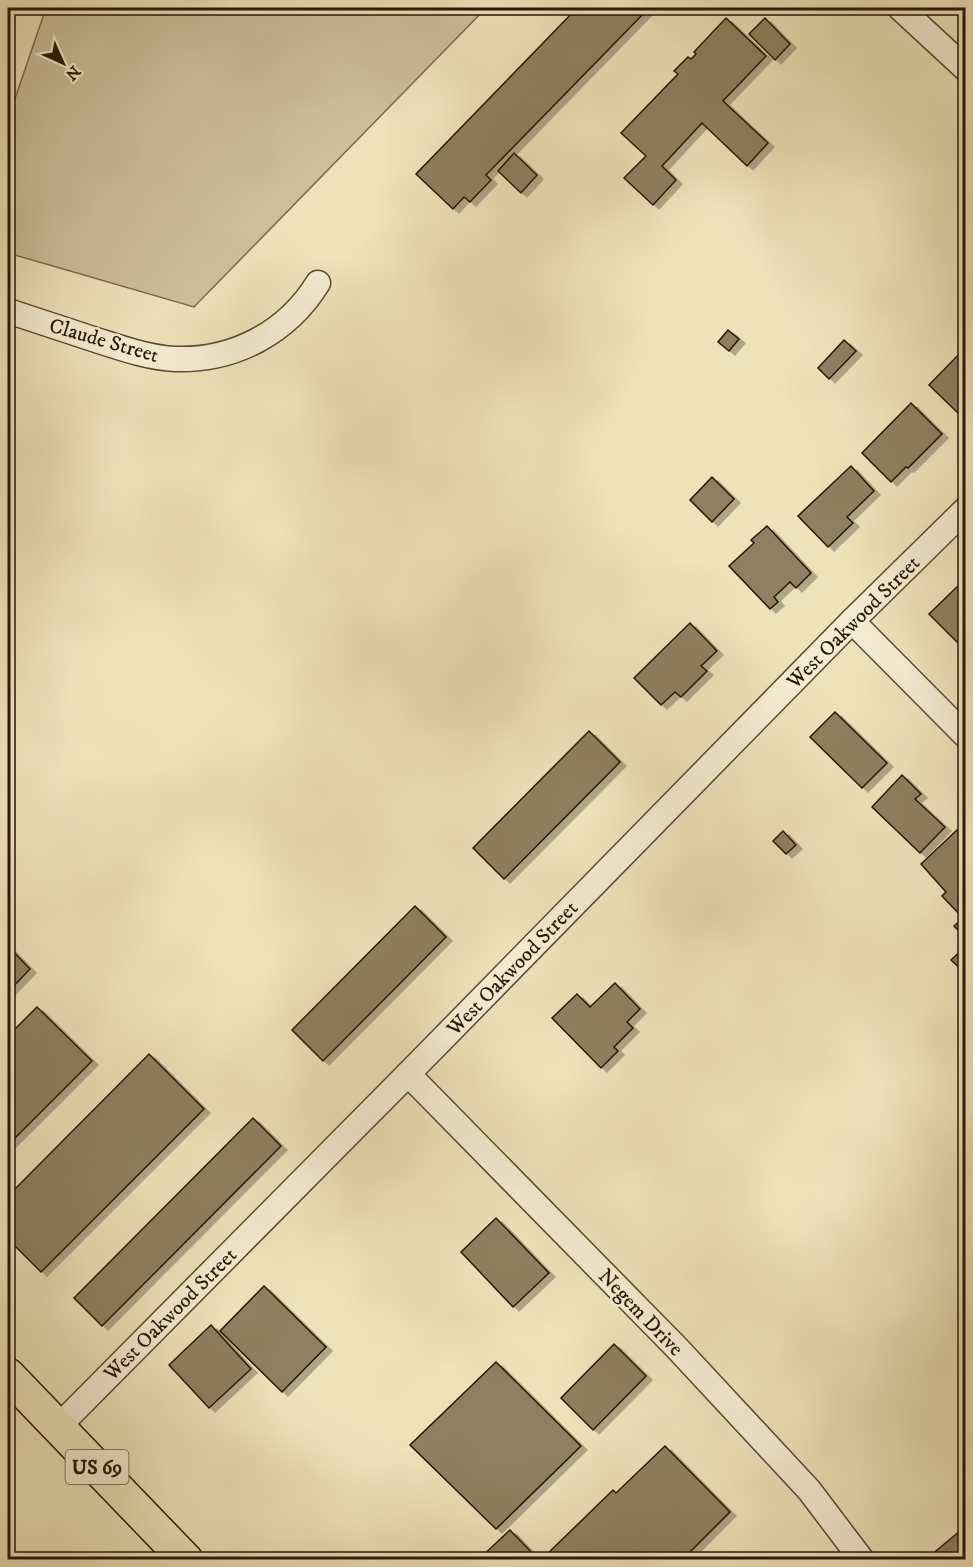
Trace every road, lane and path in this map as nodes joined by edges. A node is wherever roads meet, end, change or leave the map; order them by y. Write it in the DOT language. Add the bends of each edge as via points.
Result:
graph roads {
  1 [pos="900,8"];
  2 [pos="966,69"];
  3 [pos="318,283"];
  4 [pos="8,311"];
  5 [pos="966,509"];
  6 [pos="852,621"];
  7 [pos="966,736"];
  8 [pos="408,1074"];
  9 [pos="8,1376"];
  10 [pos="58,1427"];
  11 [pos="186,1560"];
  12 [pos="862,1560"];
  1 -- 2 [label="street"];
  3 -- 4 [label="street, Claude Street" via="285,322 252,344 214,357 174,359 136,353"];
  5 -- 6 [label="street, West Oakwood Street"];
  6 -- 7 [label="street"];
  6 -- 8 [label="street, West Oakwood Street"];
  8 -- 10 [label="street, West Oakwood Street"];
  8 -- 12 [label="street, Negem Drive" via="684,1355 809,1490"];
  9 -- 10 [label="main road, US 69"];
  10 -- 11 [label="main road, US 69"];
}
